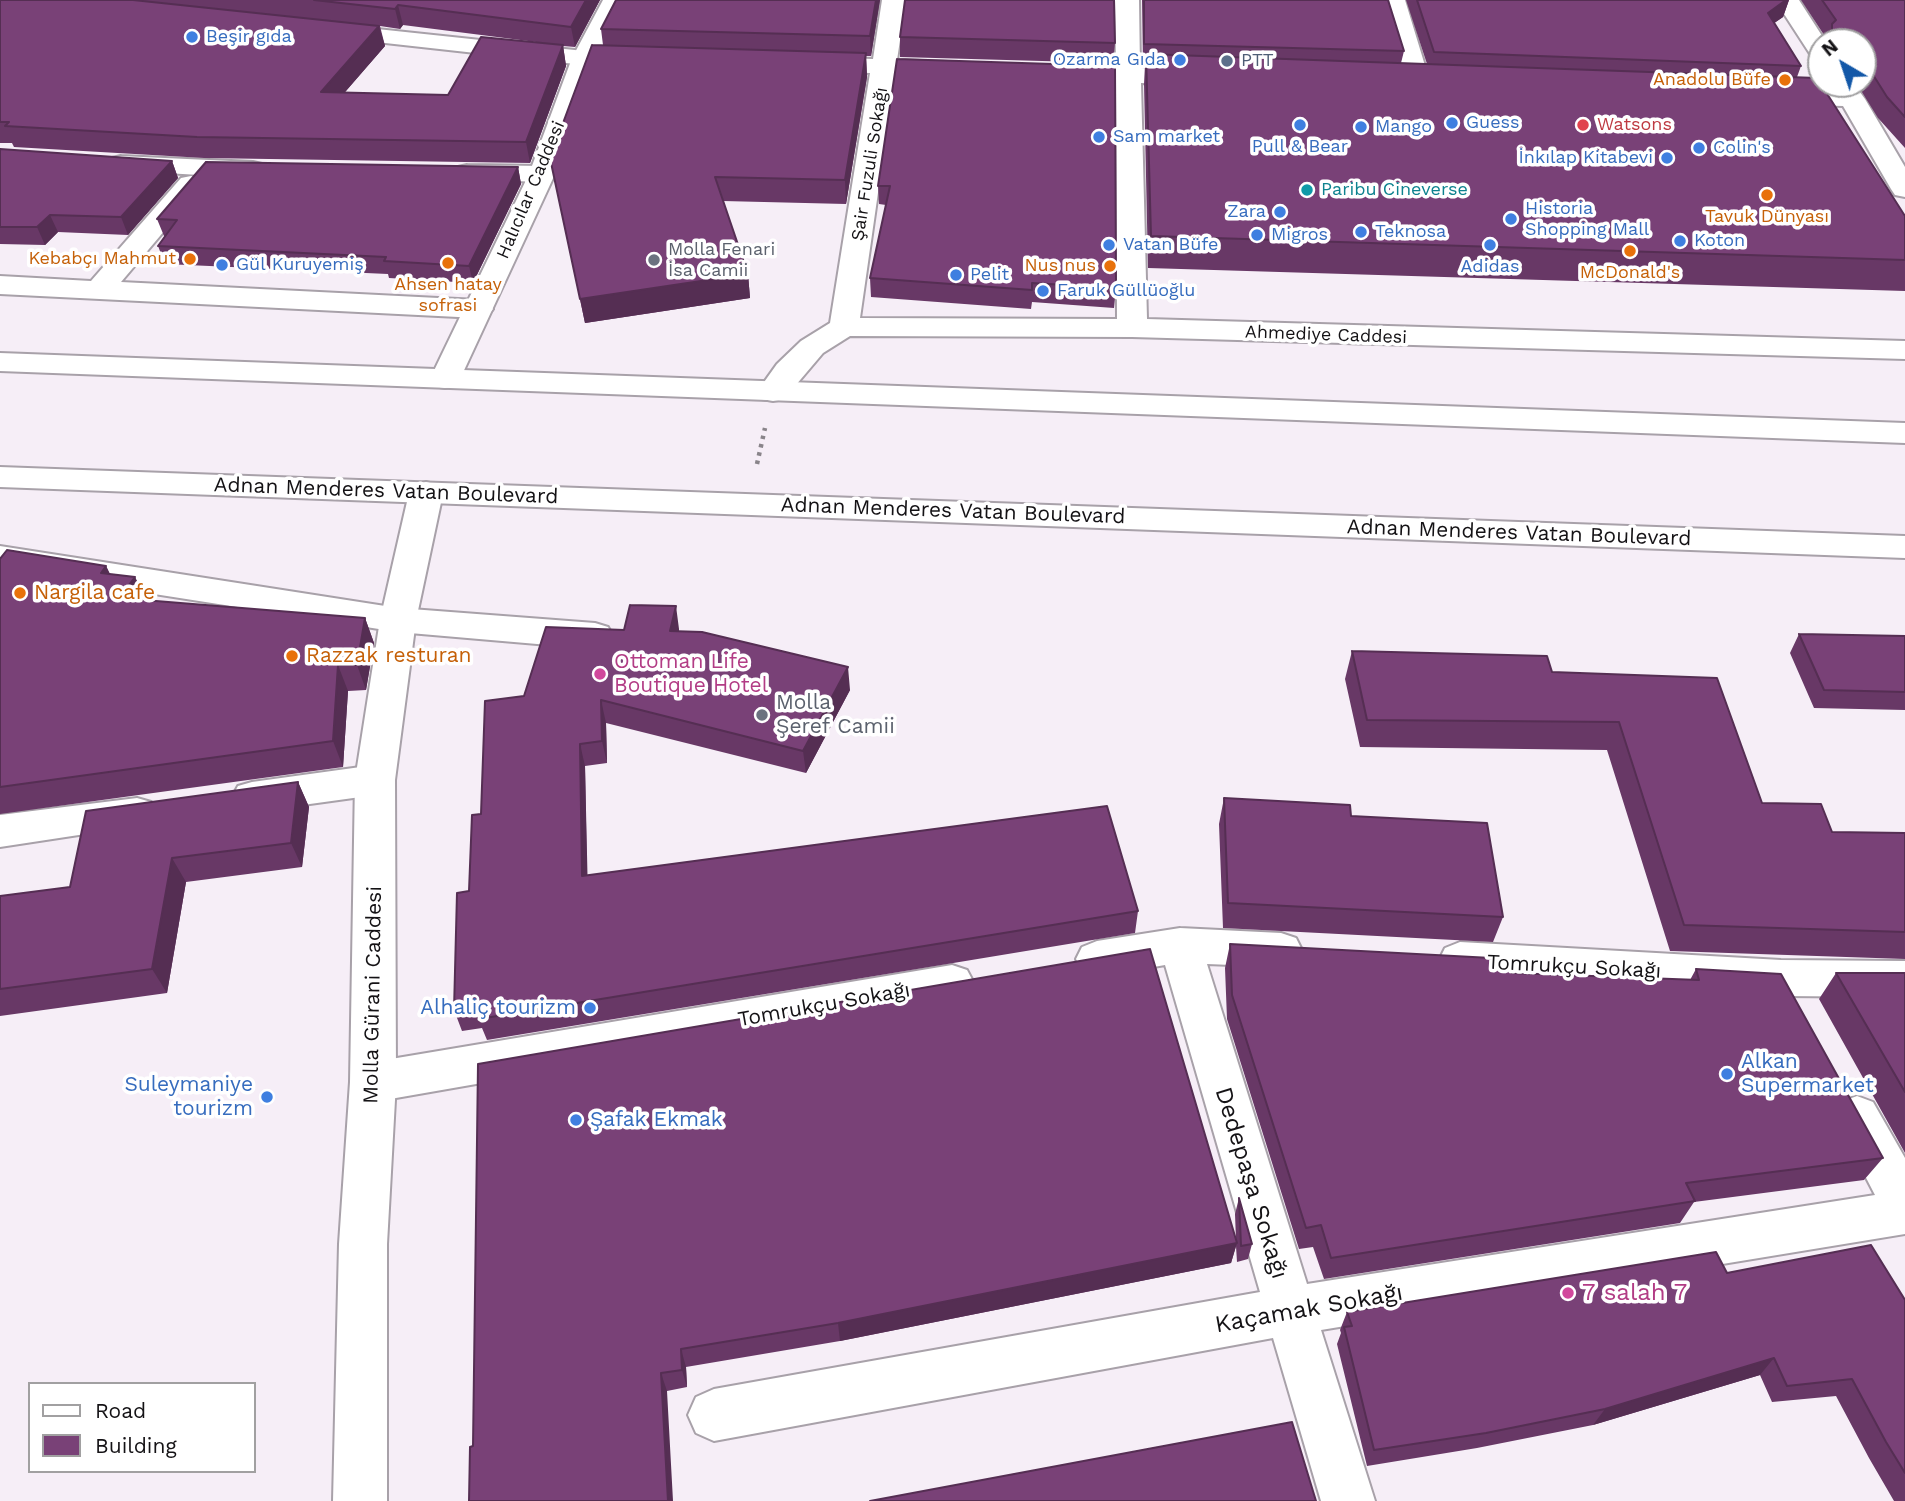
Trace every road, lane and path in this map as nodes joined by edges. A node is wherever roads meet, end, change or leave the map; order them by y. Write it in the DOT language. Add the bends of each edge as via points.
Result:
graph roads {
  1 [pos="615,0"];
  2 [pos="894,0"];
  3 [pos="1127,0"];
  4 [pos="1393,0"];
  5 [pos="1787,0"];
  6 [pos="307,28"];
  7 [pos="1807,31"];
  8 [pos="584,58"];
  9 [pos="653,60"];
  10 [pos="790,64"];
  11 [pos="886,66"];
  12 [pos="967,69"];
  13 [pos="1034,72"];
  14 [pos="1129,76"];
  15 [pos="1227,79"];
  16 [pos="1392,82"];
  17 [pos="1418,82"];
  18 [pos="1445,83"];
  19 [pos="1807,93"];
  20 [pos="1757,95"];
  21 [pos="1851,98"];
  22 [pos="95,163"];
  23 [pos="204,169"];
  24 [pos="272,170"];
  25 [pos="447,173"];
  26 [pos="542,174"];
  27 [pos="1905,190"];
  28 [pos="0,285"];
  29 [pos="99,290"];
  30 [pos="478,309"];
  31 [pos="844,327"];
  32 [pos="1132,328"];
  33 [pos="1905,350"];
  34 [pos="0,362"];
  35 [pos="445,379"];
  36 [pos="773,392"];
  37 [pos="1905,433"];
  38 [pos="0,477"];
  39 [pos="426,493"];
  40 [pos="748,503"];
  41 [pos="1905,547"];
  42 [pos="0,558"];
  43 [pos="398,620"];
  44 [pos="604,637"];
  45 [pos="374,780"];
  46 [pos="222,801"];
  47 [pos="166,809"];
  48 [pos="0,831"];
  49 [pos="1180,944"];
  50 [pos="1316,952"];
  51 [pos="1426,958"];
  52 [pos="1057,965"];
  53 [pos="988,977"];
  54 [pos="1905,979"];
  55 [pos="373,1082"];
  56 [pos="1840,1084"];
  57 [pos="1905,1203"];
  58 [pos="1905,1212"];
  59 [pos="1289,1311"];
  60 [pos="714,1415"];
  61 [pos="360,1501"];
  62 [pos="1348,1501"];
  1 -- 8 [label="street, Halıcılar Caddesi"];
  2 -- 11 [label="street, Şair Fuzuli Sokağı"];
  3 -- 14 [label="street"];
  4 -- 17 [label="street"];
  5 -- 7 [label="street"];
  6 -- 8 [label="street"];
  8 -- 9 [label="street"];
  8 -- 26 [label="street, Halıcılar Caddesi"];
  10 -- 11 [label="street"];
  11 -- 12 [label="street"];
  11 -- 31 [label="street, Şair Fuzuli Sokağı"];
  13 -- 14 [label="street"];
  14 -- 15 [label="street"];
  14 -- 32 [label="street"];
  16 -- 17 [label="street"];
  17 -- 18 [label="street"];
  19 -- 20 [label="street"];
  21 -- 27 [label="street"];
  22 -- 23 [label="street"];
  23 -- 24 [label="street"];
  23 -- 29 [label="street"];
  25 -- 26 [label="street"];
  26 -- 30 [label="street, Halıcılar Caddesi"];
  28 -- 29 [label="street"];
  29 -- 30 [label="street"];
  30 -- 35 [label="street, Halıcılar Caddesi"];
  31 -- 32 [label="street, Ahmediye Caddesi"];
  31 -- 36 [label="street" via="812,347"];
  32 -- 33 [label="street, Ahmediye Caddesi"];
  34 -- 35 [label="street"];
  35 -- 36 [label="street"];
  36 -- 37 [label="street"];
  36 -- 40 [label="path"];
  38 -- 39 [label="street, Adnan Menderes Vatan Boulevard"];
  39 -- 40 [label="street, Adnan Menderes Vatan Boulevard"];
  39 -- 43 [label="street, Molla Gürani Caddesi"];
  40 -- 41 [label="street, Adnan Menderes Vatan Boulevard"];
  42 -- 43 [label="street"];
  43 -- 44 [label="street"];
  43 -- 45 [label="street, Molla Gürani Caddesi"];
  45 -- 46 [label="street"];
  45 -- 55 [label="street, Molla Gürani Caddesi"];
  47 -- 48 [label="street"];
  49 -- 50 [label="street"];
  49 -- 52 [label="street"];
  49 -- 59 [label="street, Dedepaşa Sokağı"];
  51 -- 54 [label="street, Tomrukçu Sokağı" via="1791,996"];
  53 -- 55 [label="street, Tomrukçu Sokağı"];
  55 -- 61 [label="street, Molla Gürani Caddesi" via="363,1244"];
  56 -- 57 [label="street"];
  58 -- 59 [label="street, Kaçamak Sokağı"];
  59 -- 60 [label="street, Kaçamak Sokağı"];
  59 -- 62 [label="street, Dedepaşa Sokağı"];
}
